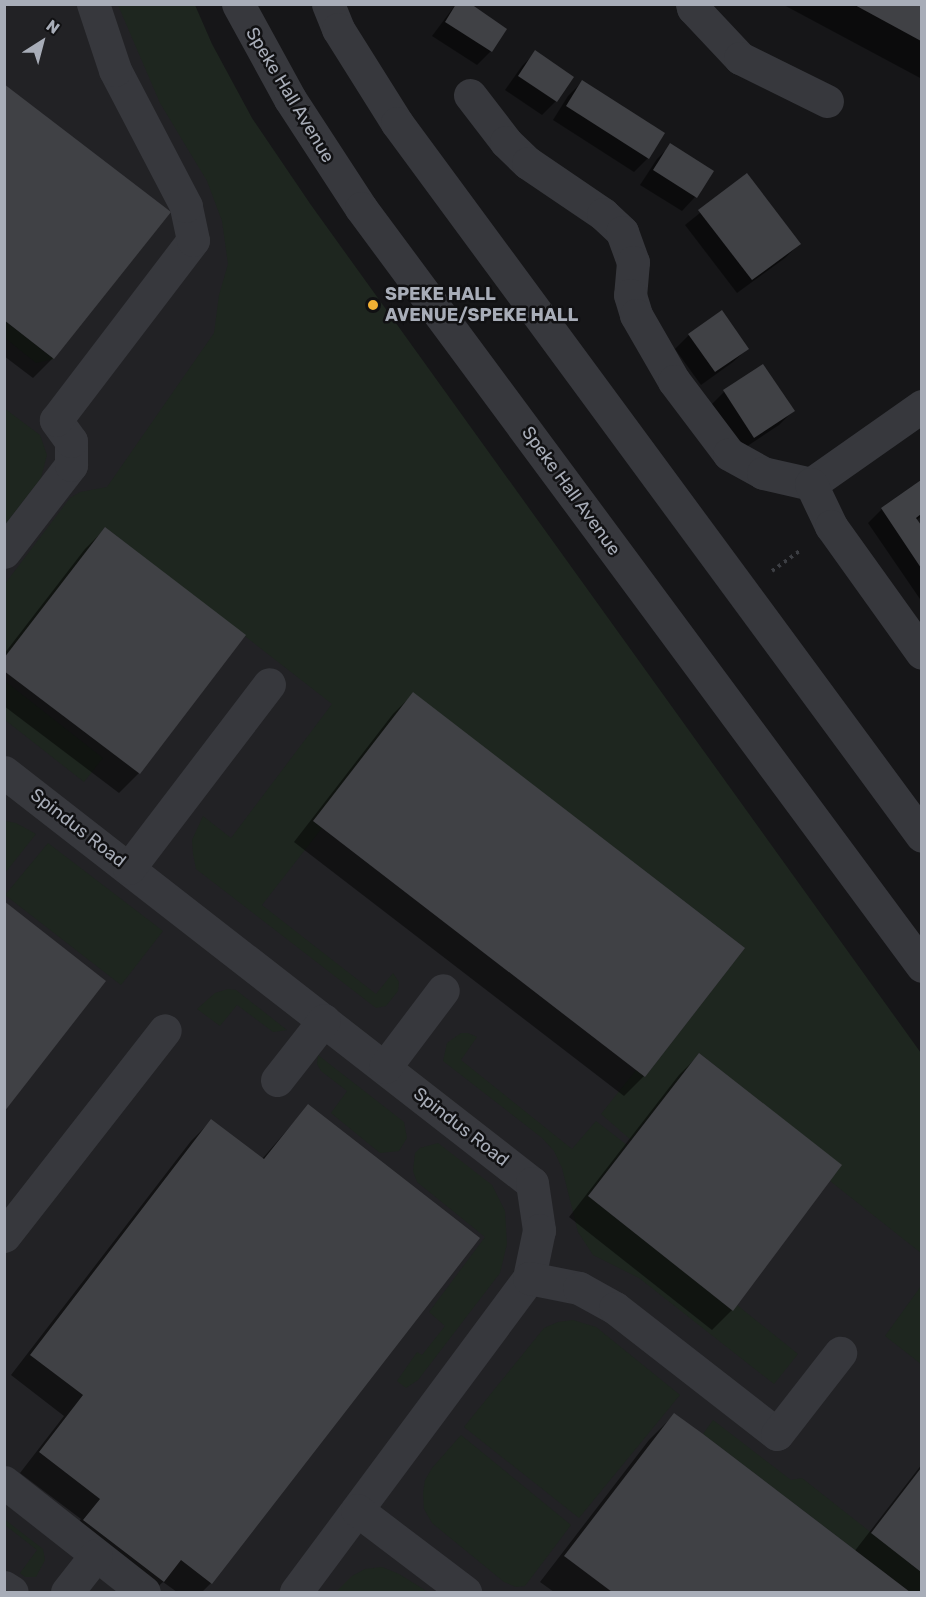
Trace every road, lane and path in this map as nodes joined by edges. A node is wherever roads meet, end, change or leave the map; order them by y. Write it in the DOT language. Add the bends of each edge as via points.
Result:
graph roads {
  1 [pos="93,4"];
  2 [pos="238,4"];
  3 [pos="328,4"];
  4 [pos="692,4"];
  5 [pos="470,95"];
  6 [pos="827,101"];
  7 [pos="921,406"];
  8 [pos="811,484"];
  9 [pos="831,526"];
  10 [pos="4,552"];
  11 [pos="743,593"];
  12 [pos="921,653"];
  13 [pos="269,684"];
  14 [pos="4,772"];
  15 [pos="921,836"];
  16 [pos="129,868"];
  17 [pos="921,966"];
  18 [pos="443,990"];
  19 [pos="324,1020"];
  20 [pos="165,1030"];
  21 [pos="385,1067"];
  22 [pos="278,1080"];
  23 [pos="4,1236"];
  24 [pos="529,1278"];
  25 [pos="840,1353"];
  26 [pos="4,1482"];
  27 [pos="357,1510"];
  28 [pos="96,1555"];
  29 [pos="4,1587"];
  30 [pos="12,1593"];
  31 [pos="67,1593"];
  32 [pos="144,1593"];
  33 [pos="296,1593"];
  34 [pos="465,1593"];
  1 -- 10 [label="street" via="115,70 186,206 193,240 56,420 71,441 71,465"];
  2 -- 17 [label="street, Speke Hall Avenue" via="290,99 361,208"];
  3 -- 11 [label="street" via="338,29 397,123"];
  4 -- 6 [label="street" via="740,58"];
  5 -- 8 [label="street" via="494,128 528,163 603,214 622,232 633,262 630,295 636,315 674,381 729,454 763,473"];
  7 -- 8 [label="street"];
  8 -- 9 [label="street"];
  9 -- 11 [label="path"];
  9 -- 12 [label="street"];
  11 -- 15 [label="street"];
  13 -- 16 [label="street"];
  14 -- 16 [label="street, Spindus Road"];
  16 -- 19 [label="street, Spindus Road"];
  18 -- 21 [label="street"];
  19 -- 21 [label="street, Spindus Road"];
  19 -- 22 [label="street"];
  20 -- 23 [label="street"];
  21 -- 24 [label="street, Spindus Road" via="532,1183 539,1230"];
  24 -- 25 [label="street" via="579,1288 615,1308 777,1434"];
  24 -- 27 [label="street, Spindus Road"];
  26 -- 28 [label="street"];
  27 -- 33 [label="street, Spindus Road"];
  27 -- 34 [label="street"];
  28 -- 31 [label="street"];
  28 -- 32 [label="street"];
  29 -- 30 [label="street"];
}
